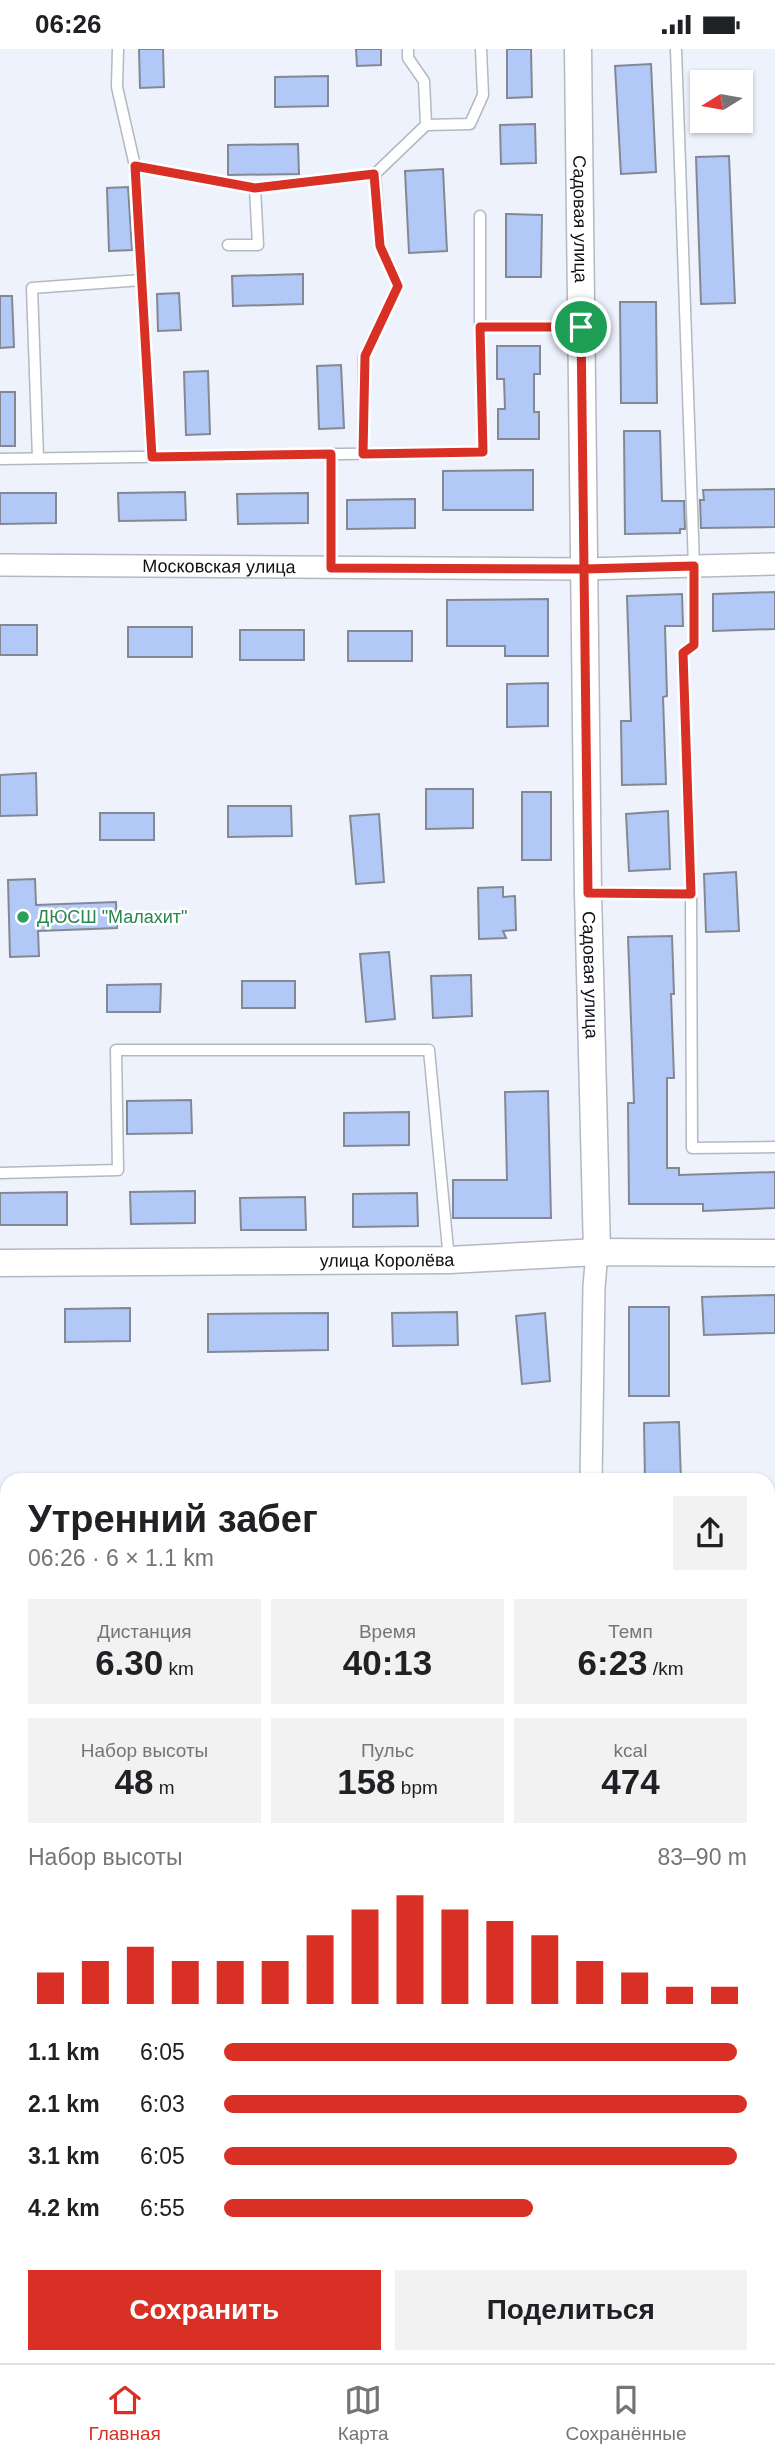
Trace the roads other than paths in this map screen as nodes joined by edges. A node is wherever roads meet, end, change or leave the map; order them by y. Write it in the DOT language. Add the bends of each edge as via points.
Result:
graph roads {
  1 [pos="118,49"];
  2 [pos="408,49"];
  3 [pos="481,49"];
  4 [pos="578,49"];
  5 [pos="676,49"];
  6 [pos="426,125"];
  7 [pos="135,166"];
  8 [pos="374,174"];
  9 [pos="255,188"];
  10 [pos="480,216"];
  11 [pos="228,245"];
  12 [pos="142,280"];
  13 [pos="480,327"];
  14 [pos="581,327"];
  15 [pos="331,454"];
  16 [pos="363,454"];
  17 [pos="152,457"];
  18 [pos="38,458"];
  19 [pos="0,459"];
  20 [pos="775,564"];
  21 [pos="0,565"];
  22 [pos="694,566"];
  23 [pos="331,568"];
  24 [pos="584,569"];
  25 [pos="588,893"];
  26 [pos="691,894"];
  27 [pos="775,1147"];
  28 [pos="0,1173"];
  29 [pos="597,1252"];
  30 [pos="775,1254"];
  31 [pos="449,1260"];
  32 [pos="0,1263"];
  33 [pos="591,1473"];
  1 -- 7 [label="lane" via="117,87"];
  2 -- 6 [label="lane" via="408,58 424,81"];
  3 -- 6 [label="lane" via="483,95 470,124"];
  4 -- 14 [label="street, Садовая улица"];
  5 -- 22 [label="lane"];
  6 -- 8 [label="lane"];
  7 -- 9 [label="lane"];
  7 -- 12 [label="lane"];
  8 -- 9 [label="lane"];
  8 -- 16 [label="lane" via="380,246 398,286 365,356"];
  9 -- 11 [label="lane" via="258,245"];
  10 -- 13 [label="lane"];
  12 -- 17 [label="lane"];
  12 -- 18 [label="lane" via="32,288"];
  13 -- 14 [label="lane"];
  13 -- 16 [label="lane" via="483,452"];
  14 -- 24 [label="street, Садовая улица"];
  15 -- 16 [label="lane"];
  15 -- 17 [label="lane"];
  15 -- 23 [label="lane"];
  17 -- 18 [label="lane"];
  18 -- 19 [label="lane"];
  20 -- 22 [label="street, Московская улица"];
  21 -- 23 [label="street, Московская улица"];
  22 -- 24 [label="street, Московская улица"];
  22 -- 26 [label="lane" via="694,645 683,653"];
  23 -- 24 [label="street, Московская улица"];
  24 -- 25 [label="street, Садовая улица"];
  25 -- 26 [label="lane"];
  25 -- 29 [label="street, Садовая улица"];
  26 -- 27 [label="lane" via="692,1148"];
  28 -- 31 [label="lane" via="118,1170 116,1050 429,1050"];
  29 -- 30 [label="street, улица Королёва"];
  29 -- 31 [label="street, улица Королёва"];
  29 -- 33 [label="street, Садовая улица"];
  31 -- 32 [label="street, улица Королёва"];
}
